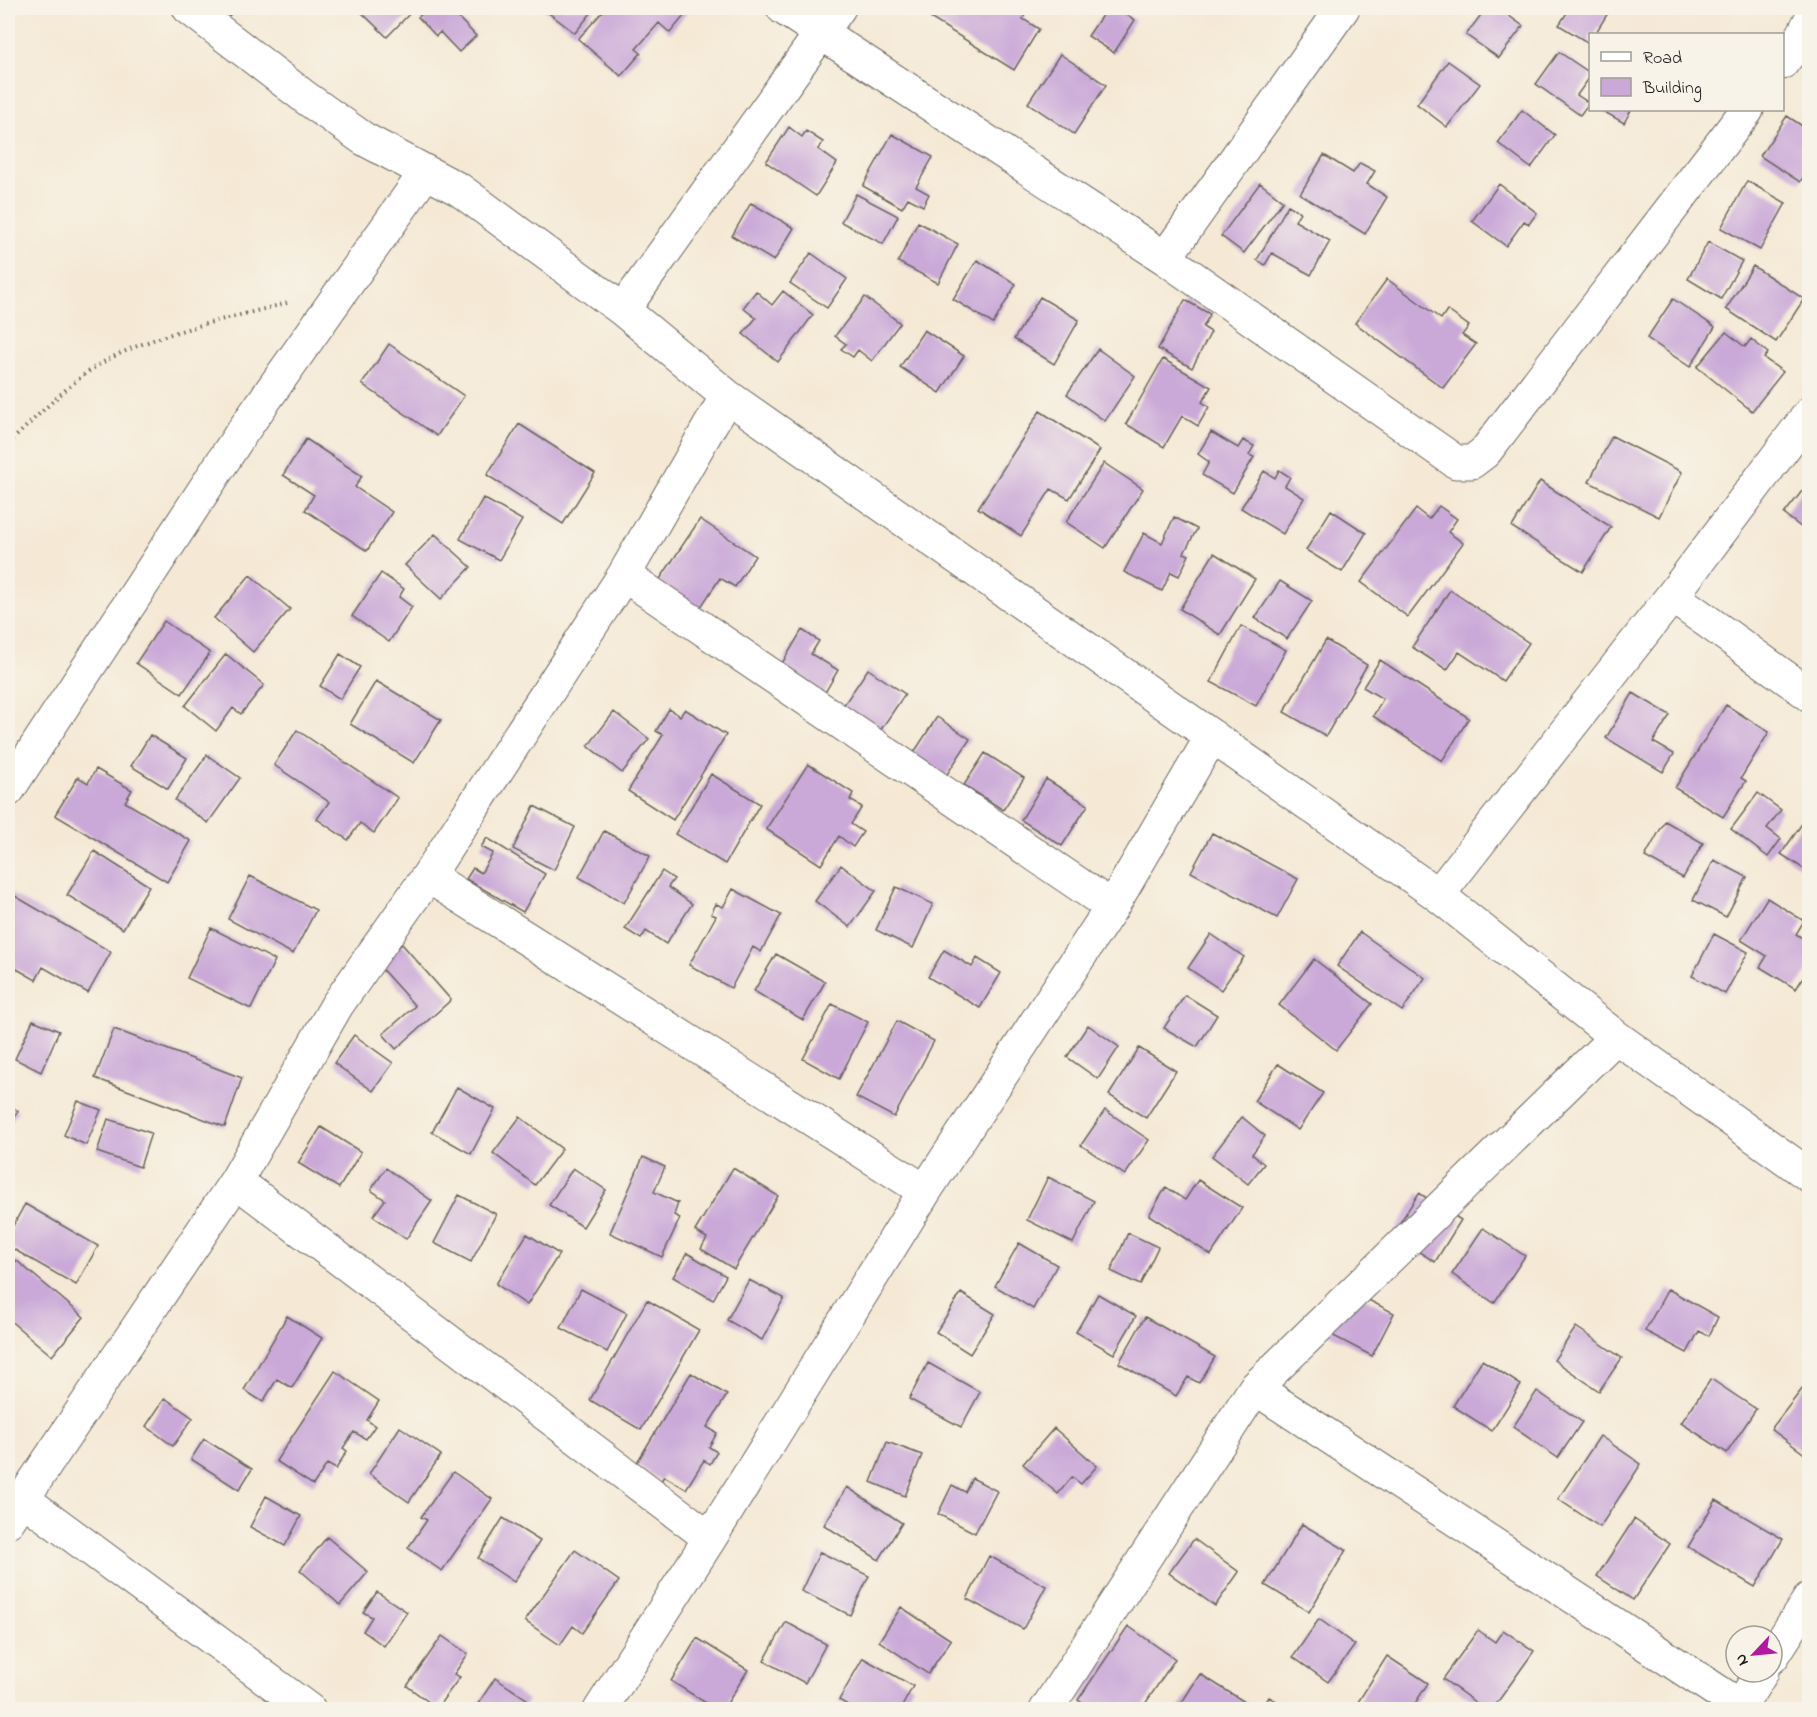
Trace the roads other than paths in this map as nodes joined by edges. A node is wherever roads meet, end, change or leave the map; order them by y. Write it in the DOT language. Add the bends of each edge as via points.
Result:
graph roads {
  1 [pos="189,8"];
  2 [pos="783,8"];
  3 [pos="1343,8"];
  4 [pos="831,19"];
  5 [pos="1809,21"];
  6 [pos="1784,60"];
  7 [pos="1746,111"];
  8 [pos="426,172"];
  9 [pos="1165,258"];
  10 [pos="623,310"];
  11 [pos="727,396"];
  12 [pos="1809,413"];
  13 [pos="624,575"];
  14 [pos="1672,596"];
  15 [pos="1809,695"];
  16 [pos="1212,736"];
  17 [pos="8,790"];
  18 [pos="428,876"];
  19 [pos="1438,895"];
  20 [pos="1112,907"];
  21 [pos="1616,1037"];
  22 [pos="1809,1176"];
  23 [pos="236,1181"];
  24 [pos="925,1191"];
  25 [pos="1256,1388"];
  26 [pos="15,1510"];
  27 [pos="710,1538"];
  28 [pos="1809,1598"];
  29 [pos="1784,1638"];
  30 [pos="1754,1684"];
  31 [pos="1739,1708"];
  32 [pos="309,1710"];
  33 [pos="600,1710"];
  34 [pos="1046,1710"];
  1 -- 8 [label="street" via="354,132"];
  2 -- 4 [label="street"];
  3 -- 9 [label="street"];
  4 -- 9 [label="street"];
  4 -- 10 [label="street"];
  5 -- 6 [label="street"];
  7 -- 9 [label="street" via="1485,452 1472,462 1456,462"];
  8 -- 10 [label="street" via="460,190"];
  8 -- 17 [label="street" via="240,435"];
  10 -- 11 [label="street"];
  11 -- 13 [label="street"];
  11 -- 16 [label="street"];
  12 -- 14 [label="street"];
  13 -- 18 [label="street"];
  13 -- 20 [label="street"];
  14 -- 15 [label="street"];
  14 -- 19 [label="street"];
  16 -- 19 [label="street"];
  16 -- 20 [label="street"];
  18 -- 23 [label="street" via="337,1005"];
  18 -- 24 [label="street"];
  19 -- 21 [label="street"];
  20 -- 24 [label="street"];
  21 -- 22 [label="street"];
  21 -- 25 [label="street"];
  23 -- 26 [label="street"];
  23 -- 27 [label="street"];
  24 -- 27 [label="street"];
  25 -- 31 [label="street"];
  25 -- 34 [label="street"];
  26 -- 32 [label="street"];
  27 -- 33 [label="street"];
  28 -- 29 [label="street"];
  30 -- 31 [label="street"];
}
